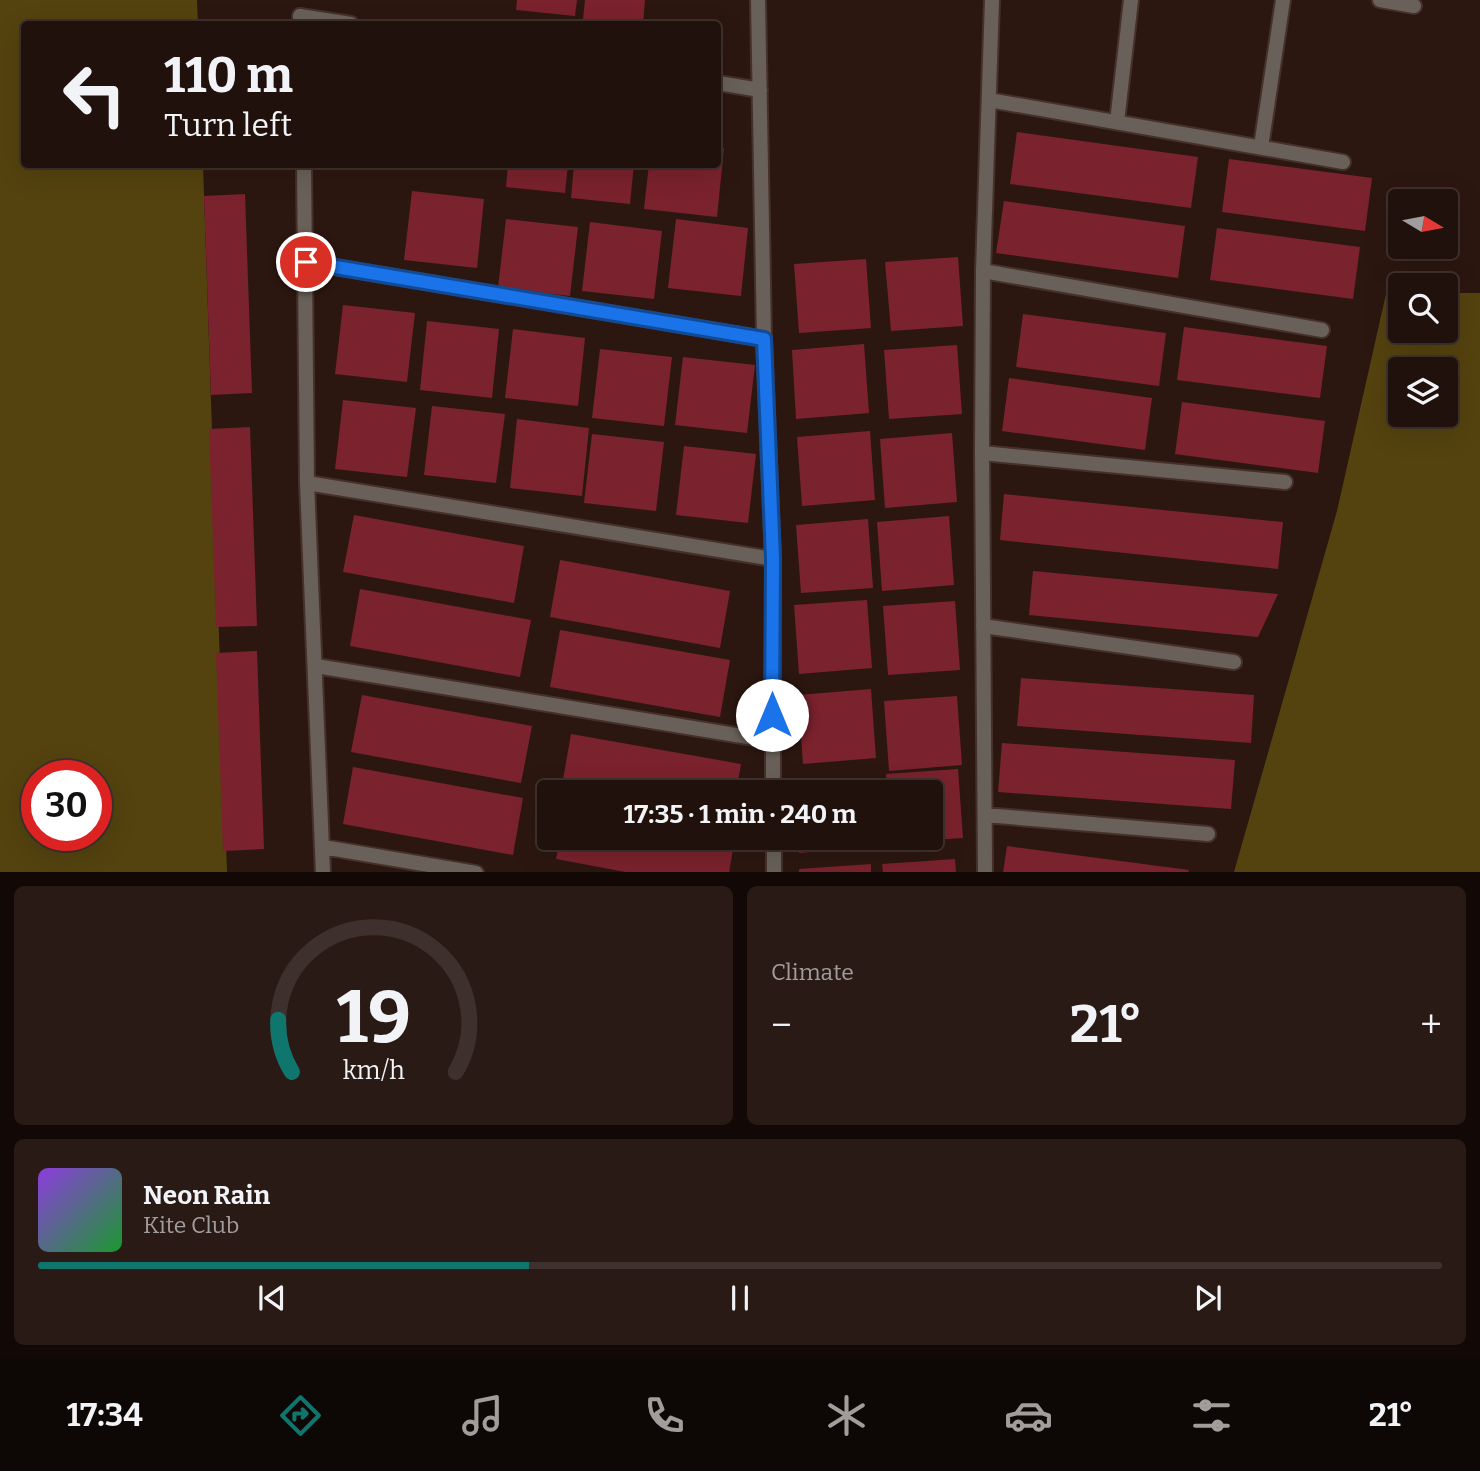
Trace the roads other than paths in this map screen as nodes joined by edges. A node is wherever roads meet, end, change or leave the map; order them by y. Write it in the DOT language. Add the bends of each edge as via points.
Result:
graph roads {
  1 [pos="758,0"];
  2 [pos="992,0"];
  3 [pos="1131,0"];
  4 [pos="1283,0"];
  5 [pos="1380,0"];
  6 [pos="1414,6"];
  7 [pos="301,21"];
  8 [pos="332,21"];
  9 [pos="721,84"];
  10 [pos="760,90"];
  11 [pos="989,100"];
  12 [pos="1117,122"];
  13 [pos="1261,147"];
  14 [pos="1343,162"];
  15 [pos="304,168"];
  16 [pos="306,262"];
  17 [pos="983,271"];
  18 [pos="1322,330"];
  19 [pos="764,339"];
  20 [pos="982,453"];
  21 [pos="1285,482"];
  22 [pos="307,483"];
  23 [pos="773,559"];
  24 [pos="983,626"];
  25 [pos="1234,662"];
  26 [pos="316,666"];
  27 [pos="772,741"];
  28 [pos="773,780"];
  29 [pos="985,815"];
  30 [pos="1208,834"];
  31 [pos="323,847"];
  32 [pos="774,850"];
  33 [pos="323,872"];
  34 [pos="470,872"];
  35 [pos="774,872"];
  36 [pos="985,872"];
  1 -- 10 [label="street"];
  2 -- 11 [label="street"];
  3 -- 12 [label="street"];
  4 -- 13 [label="street"];
  5 -- 6 [label="street"];
  7 -- 8 [label="street" via="300,16"];
  9 -- 10 [label="street"];
  10 -- 19 [label="street"];
  11 -- 12 [label="street"];
  11 -- 17 [label="street"];
  12 -- 13 [label="street"];
  13 -- 14 [label="street"];
  15 -- 16 [label="street"];
  16 -- 19 [label="street"];
  16 -- 22 [label="street"];
  17 -- 18 [label="street"];
  17 -- 20 [label="street"];
  19 -- 23 [label="street"];
  20 -- 21 [label="street"];
  20 -- 24 [label="street"];
  22 -- 23 [label="street"];
  22 -- 26 [label="street"];
  23 -- 27 [label="street"];
  24 -- 25 [label="street"];
  24 -- 29 [label="street"];
  26 -- 27 [label="street"];
  26 -- 31 [label="street"];
  27 -- 28 [label="street"];
  29 -- 30 [label="street"];
  29 -- 36 [label="street"];
  31 -- 33 [label="street"];
  31 -- 34 [label="street"];
  32 -- 35 [label="street"];
}
